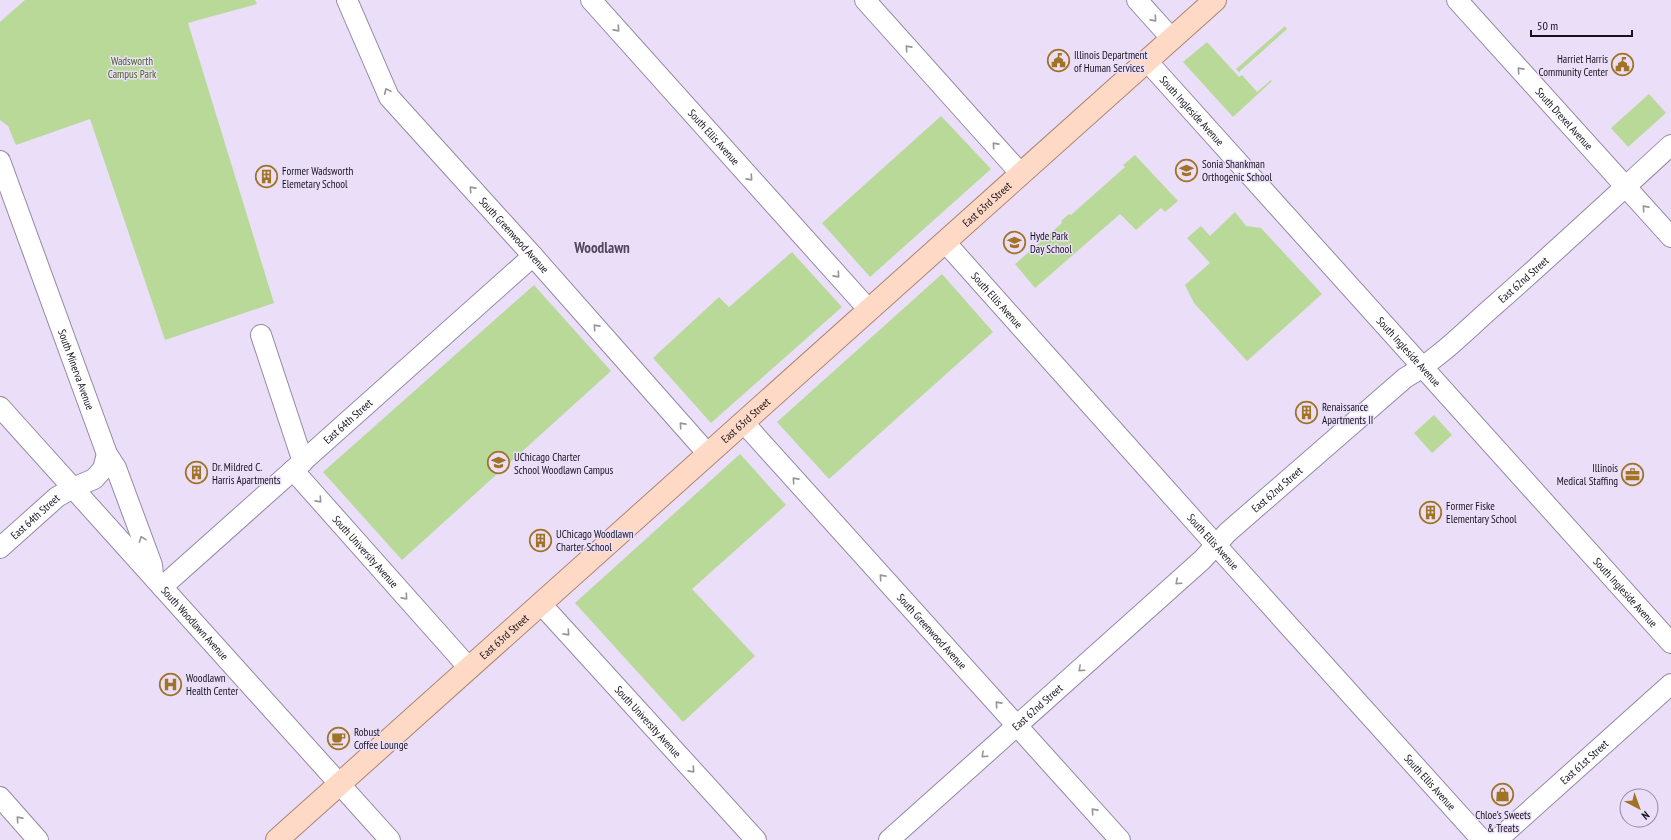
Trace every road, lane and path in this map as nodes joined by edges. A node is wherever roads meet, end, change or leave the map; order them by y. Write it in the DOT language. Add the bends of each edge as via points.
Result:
graph roads {
  1 [pos="347,0"];
  2 [pos="591,0"];
  3 [pos="864,0"];
  4 [pos="1137,0"];
  5 [pos="1215,0"];
  6 [pos="1457,0"];
  7 [pos="1172,39"];
  8 [pos="1147,61"];
  9 [pos="1671,145"];
  10 [pos="0,160"];
  11 [pos="1021,174"];
  12 [pos="1626,187"];
  13 [pos="1671,237"];
  14 [pos="945,242"];
  15 [pos="533,256"];
  16 [pos="869,310"];
  17 [pos="261,335"];
  18 [pos="1423,368"];
  19 [pos="0,407"];
  20 [pos="743,422"];
  21 [pos="108,454"];
  22 [pos="708,454"];
  23 [pos="298,466"];
  24 [pos="73,488"];
  25 [pos="1216,545"];
  26 [pos="0,548"];
  27 [pos="157,582"];
  28 [pos="540,604"];
  29 [pos="1671,643"];
  30 [pos="469,668"];
  31 [pos="1671,684"];
  32 [pos="1017,726"];
  33 [pos="339,784"];
  34 [pos="0,797"];
  35 [pos="38,840"];
  36 [pos="277,840"];
  37 [pos="390,840"];
  38 [pos="756,840"];
  39 [pos="889,840"];
  40 [pos="1120,840"];
  41 [pos="1482,840"];
  42 [pos="1497,840"];
  15 -- 1 [label="street, South Greenwood Avenue, one-way" via="389,97"];
  2 -- 16 [label="street, South Ellis Avenue, one-way"];
  11 -- 3 [label="street, one-way"];
  4 -- 7 [label="street, one-way"];
  5 -- 7 [label="main road, East 63rd Street"];
  12 -- 6 [label="street, South Drexel Avenue, one-way"];
  7 -- 8 [label="main road, East 63rd Street"];
  8 -- 11 [label="main road, East 63rd Street"];
  8 -- 18 [label="street, South Ingleside Avenue"];
  9 -- 12 [label="street, East 62nd Street"];
  10 -- 21 [label="street, South Minerva Avenue"];
  11 -- 14 [label="main road, East 63rd Street"];
  13 -- 12 [label="street, South Drexel Avenue, one-way"];
  12 -- 18 [label="street, East 62nd Street"];
  14 -- 16 [label="main road, East 63rd Street"];
  14 -- 25 [label="street, South Ellis Avenue"];
  22 -- 15 [label="street, South Greenwood Avenue, one-way"];
  15 -- 23 [label="street, East 64th Street"];
  16 -- 20 [label="main road, East 63rd Street"];
  17 -- 23 [label="street, South University Avenue"];
  18 -- 25 [label="street, East 62nd Street" via="1405,378"];
  18 -- 29 [label="street, South Ingleside Avenue"];
  19 -- 24 [label="street, South Woodlawn Avenue"];
  20 -- 22 [label="main road, East 63rd Street"];
  32 -- 20 [label="street, South Greenwood Avenue, one-way"];
  21 -- 24 [label="street, East 64th Street" via="103,469 94,479"];
  27 -- 21 [label="street, South Minerva Avenue, one-way" via="116,468"];
  22 -- 28 [label="main road, East 63rd Street"];
  23 -- 27 [label="street, East 64th Street"];
  23 -- 30 [label="street, South University Avenue, one-way"];
  24 -- 26 [label="street, East 64th Street" via="58,497"];
  24 -- 27 [label="street, South Woodlawn Avenue"];
  25 -- 32 [label="street, East 62nd Street, one-way"];
  25 -- 41 [label="street, South Ellis Avenue"];
  27 -- 33 [label="street, South Woodlawn Avenue"];
  28 -- 30 [label="main road, East 63rd Street"];
  28 -- 38 [label="street, South University Avenue, one-way"];
  30 -- 33 [label="main road, East 63rd Street"];
  31 -- 42 [label="street, East 61st Street"];
  32 -- 39 [label="street, East 62nd Street, one-way"];
  40 -- 32 [label="street, South Greenwood Avenue, one-way"];
  33 -- 36 [label="main road, East 63rd Street"];
  33 -- 37 [label="street, South Woodlawn Avenue"];
  35 -- 34 [label="street, one-way"];
}
